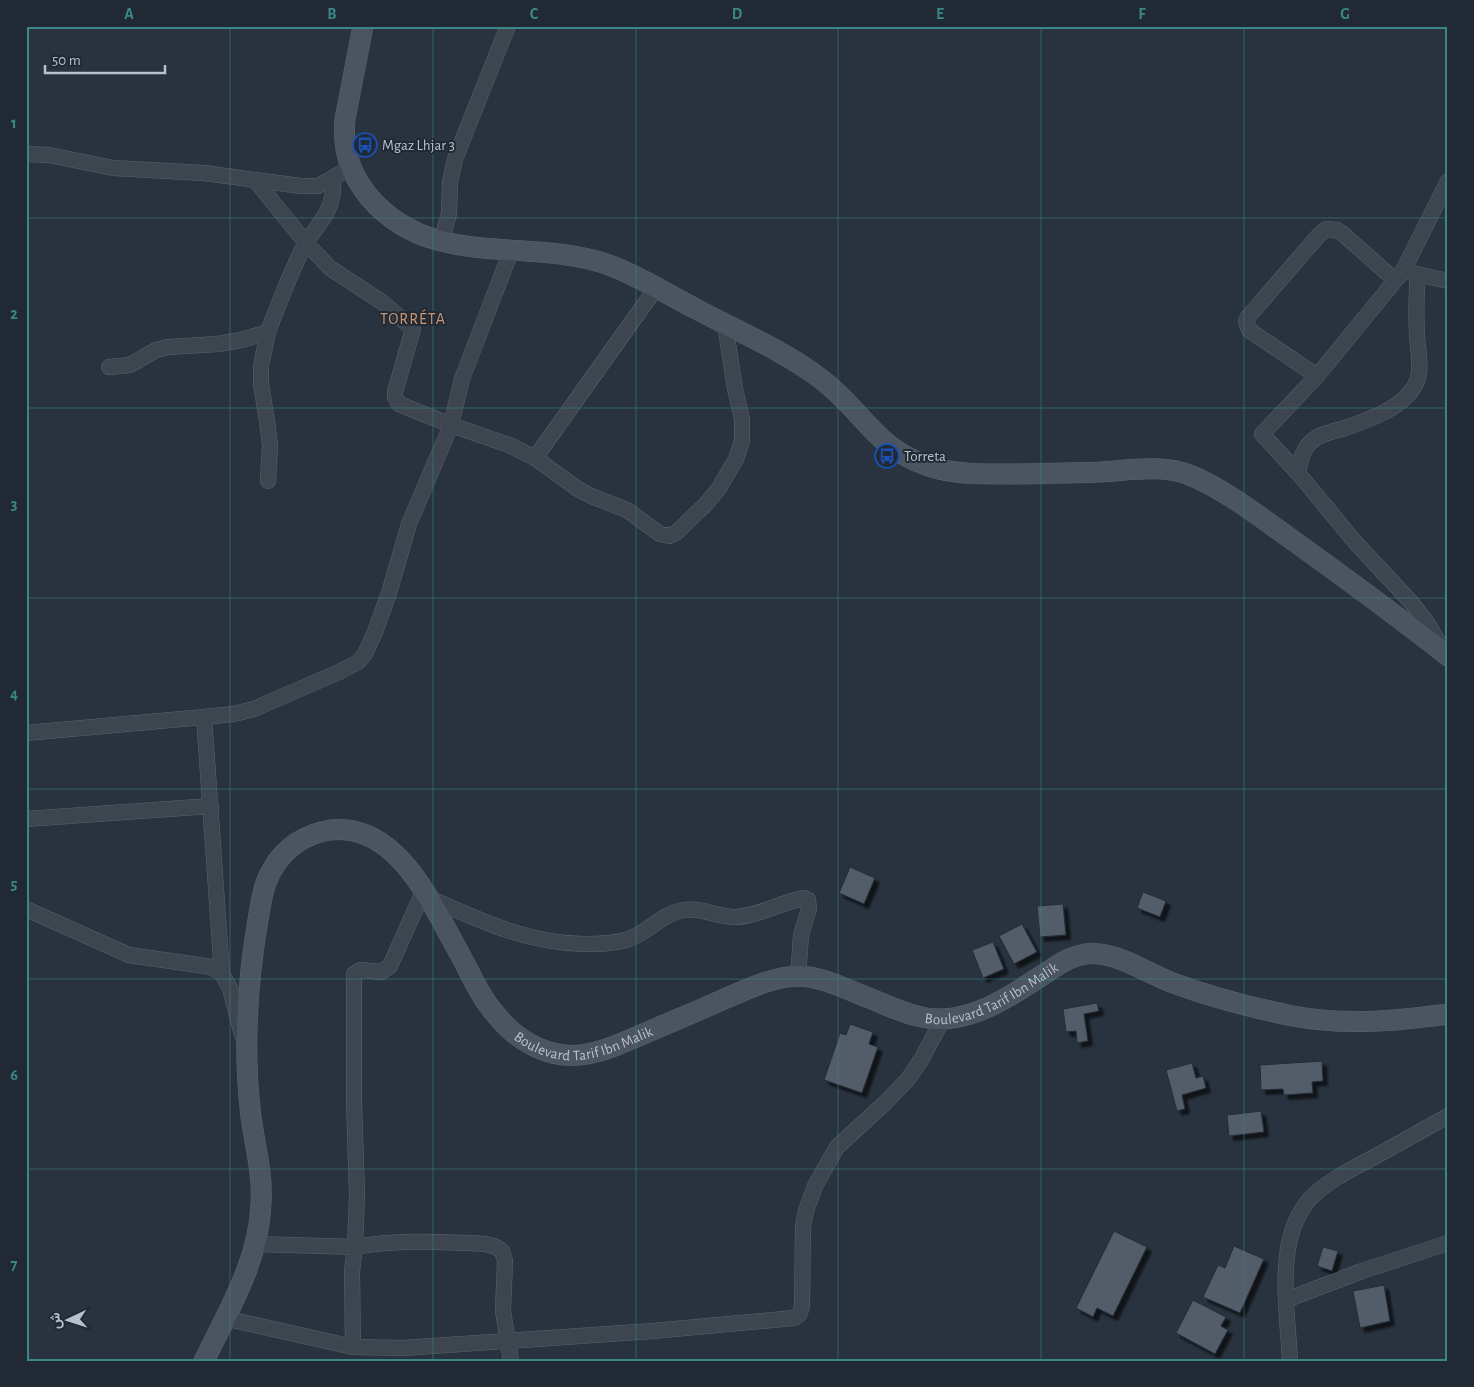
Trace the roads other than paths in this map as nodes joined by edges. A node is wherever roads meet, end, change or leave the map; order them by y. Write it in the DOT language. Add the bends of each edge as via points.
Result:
graph roads {
  1 [pos="363,26"];
  2 [pos="508,26"];
  3 [pos="26,154"];
  4 [pos="350,167"];
  5 [pos="332,178"];
  6 [pos="255,180"];
  7 [pos="1448,181"];
  8 [pos="441,242"];
  9 [pos="306,243"];
  10 [pos="511,251"];
  11 [pos="1418,275"];
  12 [pos="1399,276"];
  13 [pos="1448,280"];
  14 [pos="656,288"];
  15 [pos="726,324"];
  16 [pos="268,332"];
  17 [pos="109,367"];
  18 [pos="1317,376"];
  19 [pos="451,425"];
  20 [pos="535,458"];
  21 [pos="1298,473"];
  22 [pos="268,481"];
  23 [pos="1447,656"];
  24 [pos="204,717"];
  25 [pos="26,733"];
  26 [pos="211,806"];
  27 [pos="26,819"];
  28 [pos="427,894"];
  29 [pos="26,909"];
  30 [pos="222,974"];
  31 [pos="798,976"];
  32 [pos="1448,1014"];
  33 [pos="943,1020"];
  34 [pos="246,1051"];
  35 [pos="1448,1116"];
  36 [pos="1448,1243"];
  37 [pos="255,1244"];
  38 [pos="355,1248"];
  39 [pos="1286,1300"];
  40 [pos="224,1318"];
  41 [pos="508,1341"];
  42 [pos="353,1347"];
  43 [pos="204,1361"];
  44 [pos="511,1361"];
  45 [pos="1290,1361"];
  1 -- 4 [label="street" via="345,119 345,144"];
  2 -- 8 [label="street" via="456,159 450,182 449,214"];
  3 -- 6 [label="street" via="48,155 113,168 204,173"];
  4 -- 5 [label="street"];
  4 -- 8 [label="street" via="378,207 414,231"];
  5 -- 6 [label="street" via="310,187"];
  5 -- 9 [label="street" via="332,200 325,217"];
  6 -- 9 [label="street"];
  7 -- 12 [label="street"];
  8 -- 10 [label="street"];
  9 -- 16 [label="street"];
  9 -- 19 [label="street" via="339,275 382,302 413,329 395,392 396,401"];
  10 -- 14 [label="street" via="598,262"];
  10 -- 19 [label="street" via="462,379"];
  11 -- 12 [label="street"];
  11 -- 13 [label="street"];
  11 -- 21 [label="street" via="1419,376 1412,391 1375,417 1321,435 1311,442"];
  12 -- 18 [label="street"];
  12 -- 18 [label="street" via="1337,230 1326,229 1248,317 1249,330"];
  14 -- 15 [label="street"];
  14 -- 20 [label="street"];
  15 -- 20 [label="street" via="742,419 740,450 713,496 677,532 669,536 660,534 638,516 578,489"];
  15 -- 23 [label="street" via="821,379 883,442 921,463 975,474 1067,474 1149,469 1189,475 1270,524"];
  16 -- 17 [label="street" via="218,344 168,347 130,364"];
  16 -- 22 [label="street" via="261,366 270,445"];
  18 -- 21 [label="street" via="1262,434"];
  19 -- 20 [label="street" via="509,445"];
  19 -- 24 [label="street" via="409,524 389,594 365,654 350,667 254,709"];
  21 -- 23 [label="street" via="1428,624"];
  24 -- 25 [label="street"];
  24 -- 26 [label="street"];
  26 -- 27 [label="street"];
  26 -- 30 [label="street"];
  28 -- 31 [label="street, Boulevard Tarif Ibn Malik" via="482,997 496,1016 525,1042 552,1053 571,1056 599,1052 743,991"];
  28 -- 31 [label="street" via="488,925 520,935 570,944 627,940 664,917 685,910 737,917 804,898 808,900 809,909 801,935"];
  28 -- 34 [label="street, Boulevard Tarif Ibn Malik" via="393,852 359,833 339,830 312,834 283,854 270,872 264,890 255,940"];
  28 -- 38 [label="street" via="390,966 381,972 361,970 354,974"];
  29 -- 30 [label="street" via="129,955 212,967"];
  30 -- 34 [label="street" via="230,988"];
  31 -- 33 [label="street, Boulevard Tarif Ibn Malik" via="832,982 915,1016"];
  32 -- 33 [label="street, Boulevard Tarif Ibn Malik" via="1377,1022 1326,1021 1270,1011 1200,992 1097,953 1075,956 982,1010"];
  33 -- 41 [label="street" via="908,1079 837,1147 816,1186 803,1226 802,1307 799,1315 788,1319 672,1330"];
  34 -- 37 [label="street, Boulevard Tarif Ibn Malik" via="251,1120 260,1173 261,1204"];
  35 -- 39 [label="street" via="1346,1172 1308,1202 1290,1238"];
  36 -- 39 [label="street"];
  37 -- 38 [label="street"];
  37 -- 40 [label="street, Boulevard Tarif Ibn Malik"];
  38 -- 41 [label="street" via="420,1242 496,1246 502,1251 505,1261 503,1311"];
  38 -- 42 [label="street" via="352,1271"];
  39 -- 45 [label="street"];
  40 -- 42 [label="street"];
  40 -- 43 [label="street, Boulevard Tarif Ibn Malik"];
  41 -- 42 [label="street" via="403,1348"];
  41 -- 44 [label="street"];
}
